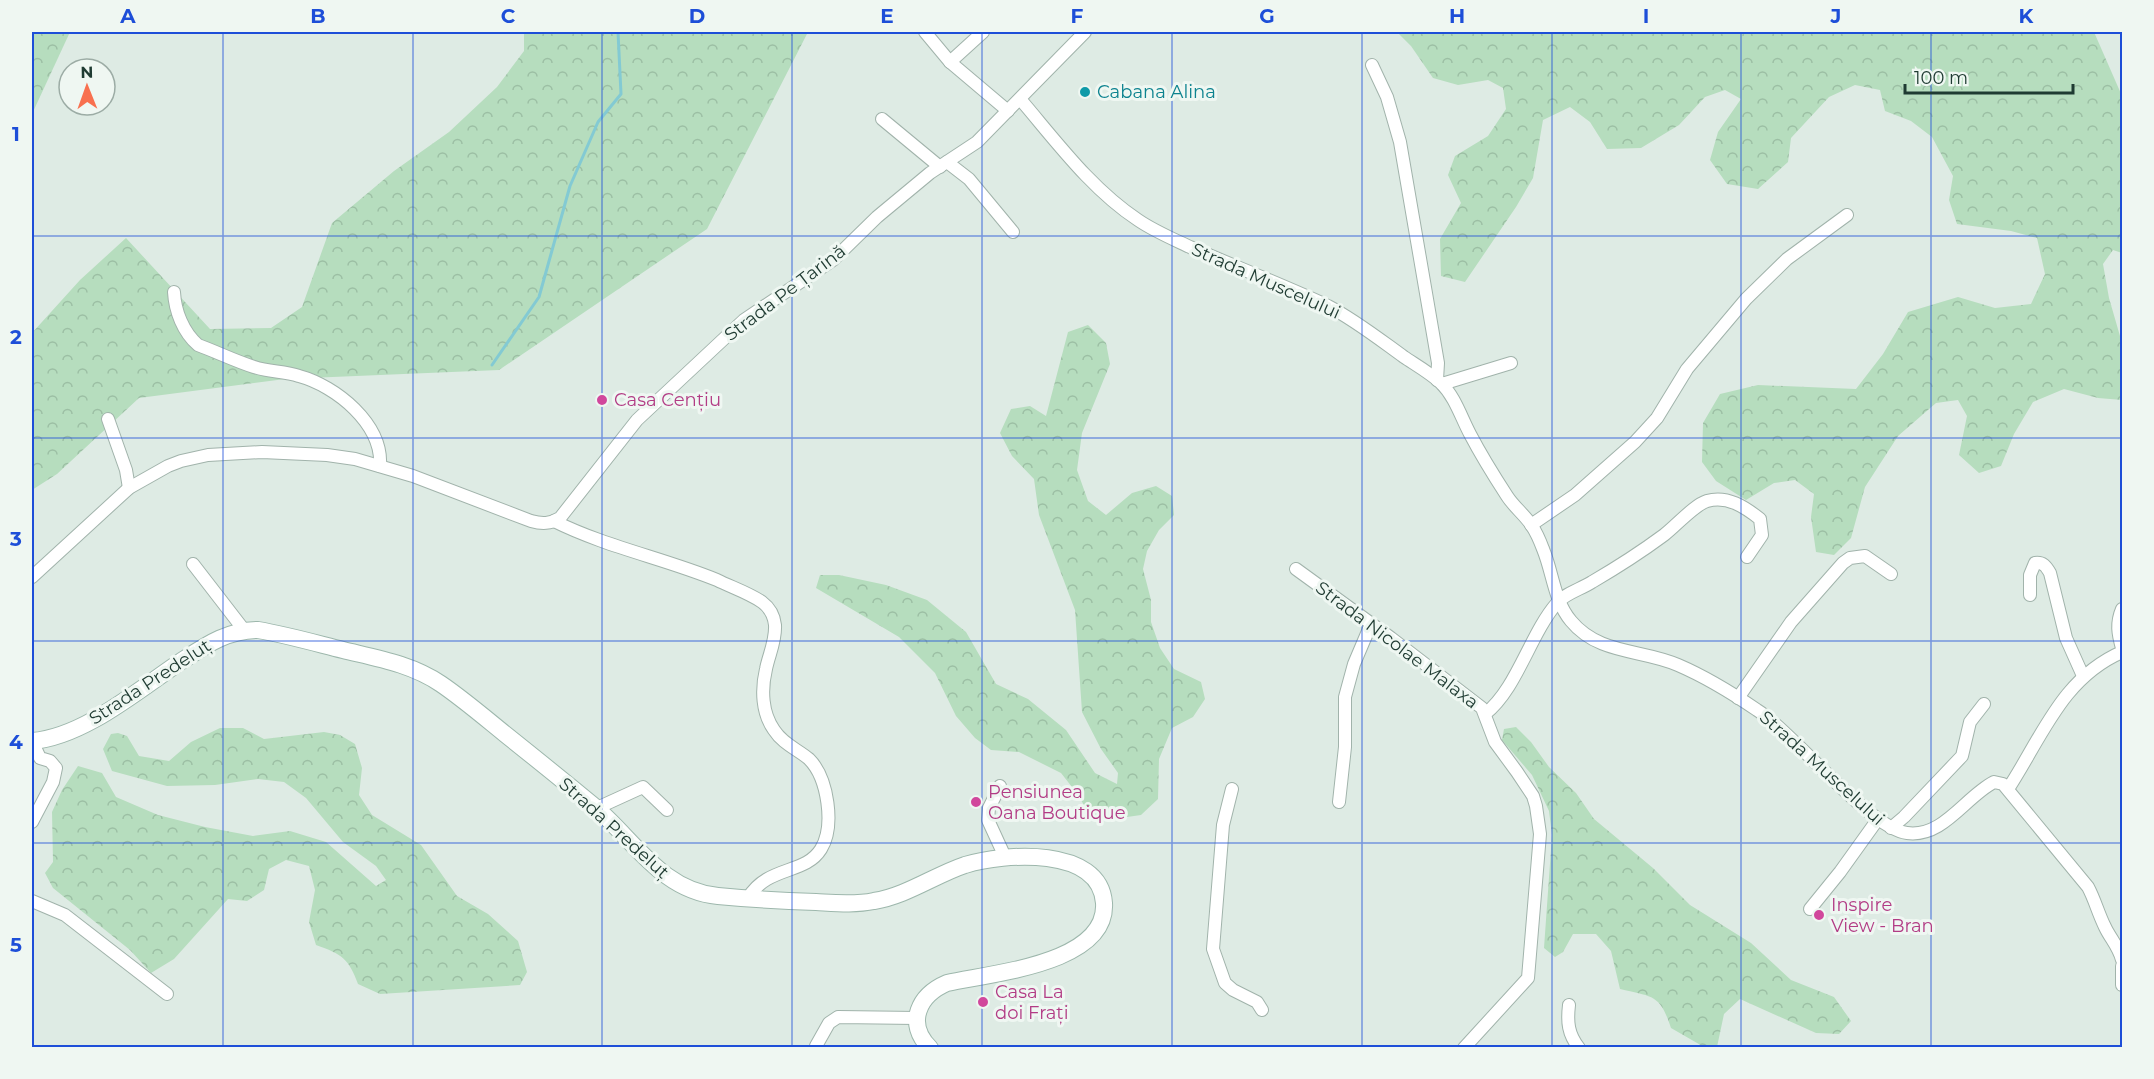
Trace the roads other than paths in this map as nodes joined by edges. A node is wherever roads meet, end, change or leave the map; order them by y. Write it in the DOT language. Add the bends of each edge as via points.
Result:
graph roads {
  1 [pos="925,32"];
  2 [pos="983,32"];
  3 [pos="1085,32"];
  4 [pos="950,62"];
  5 [pos="1372,65"];
  6 [pos="1020,99"];
  7 [pos="1008,111"];
  8 [pos="882,119"];
  9 [pos="943,165"];
  10 [pos="1848,214"];
  11 [pos="1013,232"];
  12 [pos="174,292"];
  13 [pos="1511,363"];
  14 [pos="1440,382"];
  15 [pos="108,419"];
  16 [pos="380,466"];
  17 [pos="129,488"];
  18 [pos="554,521"];
  19 [pos="1531,525"];
  20 [pos="1747,557"];
  21 [pos="193,564"];
  22 [pos="1296,569"];
  23 [pos="1891,574"];
  24 [pos="32,577"];
  25 [pos="2030,595"];
  26 [pos="1559,600"];
  27 [pos="2122,609"];
  28 [pos="1371,624"];
  29 [pos="244,630"];
  30 [pos="2122,650"];
  31 [pos="2083,676"];
  32 [pos="1738,698"];
  33 [pos="1984,704"];
  34 [pos="1485,714"];
  35 [pos="32,741"];
  36 [pos="1000,786"];
  37 [pos="1232,789"];
  38 [pos="2008,789"];
  39 [pos="1339,802"];
  40 [pos="597,808"];
  41 [pos="667,810"];
  42 [pos="1878,819"];
  43 [pos="32,822"];
  44 [pos="1891,828"];
  45 [pos="1005,857"];
  46 [pos="748,898"];
  47 [pos="32,901"];
  48 [pos="1810,909"];
  49 [pos="2122,960"];
  50 [pos="2122,966"];
  51 [pos="2122,985"];
  52 [pos="167,994"];
  53 [pos="1569,1005"];
  54 [pos="1262,1010"];
  55 [pos="917,1018"];
  56 [pos="816,1046"];
  57 [pos="930,1047"];
  58 [pos="1464,1047"];
  59 [pos="1579,1047"];
  1 -- 4 [label="street"];
  2 -- 4 [label="street"];
  3 -- 6 [label="street, Strada Pe Țarină"];
  4 -- 7 [label="street"];
  5 -- 14 [label="street" via="1387,97 1400,142"];
  6 -- 7 [label="street, Strada Pe Țarină"];
  6 -- 14 [label="street, Strada Muscelului" via="1110,199 1140,222 1329,307"];
  7 -- 9 [label="street, Strada Pe Țarină" via="977,142"];
  8 -- 9 [label="street"];
  9 -- 11 [label="street" via="969,179"];
  9 -- 18 [label="street, Strada Pe Țarină" via="877,217 832,260 744,320 637,420"];
  10 -- 19 [label="street" via="1787,259 1746,299 1688,369 1657,418 1635,441 1575,495"];
  12 -- 16 [label="street" via="179,317 198,345 251,367 297,375 330,389 364,420 375,437"];
  13 -- 14 [label="street"];
  14 -- 19 [label="street, Strada Muscelului" via="1509,499"];
  15 -- 17 [label="street"];
  16 -- 17 [label="street" via="327,455 233,453 181,461"];
  16 -- 18 [label="street" via="539,523"];
  17 -- 24 [label="street"];
  18 -- 46 [label="street" via="689,569 734,588 769,609 775,628 765,671 765,712 777,735 810,760 821,777 828,829 821,849 808,863 774,874 759,883"];
  19 -- 26 [label="street, Strada Muscelului" via="1543,548"];
  20 -- 26 [label="street" via="1761,535 1760,519 1746,507 1727,500 1709,500 1650,545"];
  21 -- 29 [label="street"];
  22 -- 28 [label="street, Strada Nicolae Malaxa"];
  23 -- 32 [label="street" via="1865,556 1843,563 1791,622"];
  25 -- 31 [label="street" via="2032,567 2040,562 2050,573 2067,638"];
  26 -- 32 [label="street, Strada Muscelului" via="1573,624 1598,641 1625,652 1675,663"];
  26 -- 34 [label="street" via="1493,708"];
  27 -- 30 [label="street" via="2117,629"];
  28 -- 34 [label="street, Strada Nicolae Malaxa" via="1473,700"];
  28 -- 39 [label="street" via="1345,697"];
  29 -- 35 [label="main road, Strada Predeluț" via="205,645 76,729"];
  29 -- 40 [label="main road, Strada Predeluț" via="277,633 399,664 428,676"];
  30 -- 31 [label="street"];
  31 -- 38 [label="street" via="2061,701"];
  32 -- 42 [label="street, Strada Muscelului" via="1800,744"];
  33 -- 44 [label="street" via="1970,722 1962,756"];
  34 -- 58 [label="street, Strada Nicolae Malaxa" via="1495,742 1533,796 1540,834 1528,978"];
  35 -- 43 [label="street" via="40,758 56,768"];
  36 -- 45 [label="street" via="989,808 988,820"];
  37 -- 54 [label="street" via="1223,825 1213,949 1225,983 1257,1002"];
  38 -- 44 [label="street, Strada Muscelului" via="1994,782 1985,786 1943,822 1921,833"];
  38 -- 49 [label="street" via="2088,887"];
  40 -- 41 [label="street" via="643,787"];
  40 -- 46 [label="main road, Strada Predeluț" via="656,868 680,885 714,896"];
  42 -- 44 [label="street, Strada Muscelului"];
  42 -- 48 [label="street"];
  45 -- 46 [label="main road, Strada Predeluț" via="966,865 876,901"];
  45 -- 55 [label="main road, Strada Predeluț" via="1055,859 1083,868 1100,885 1102,921 1086,943 1062,956 947,982 925,997"];
  47 -- 52 [label="street" via="65,915"];
  50 -- 51 [label="street"];
  53 -- 59 [label="street" via="1569,1030"];
  55 -- 56 [label="street" via="838,1017 829,1023"];
  55 -- 57 [label="main road" via="918,1030"];
}
